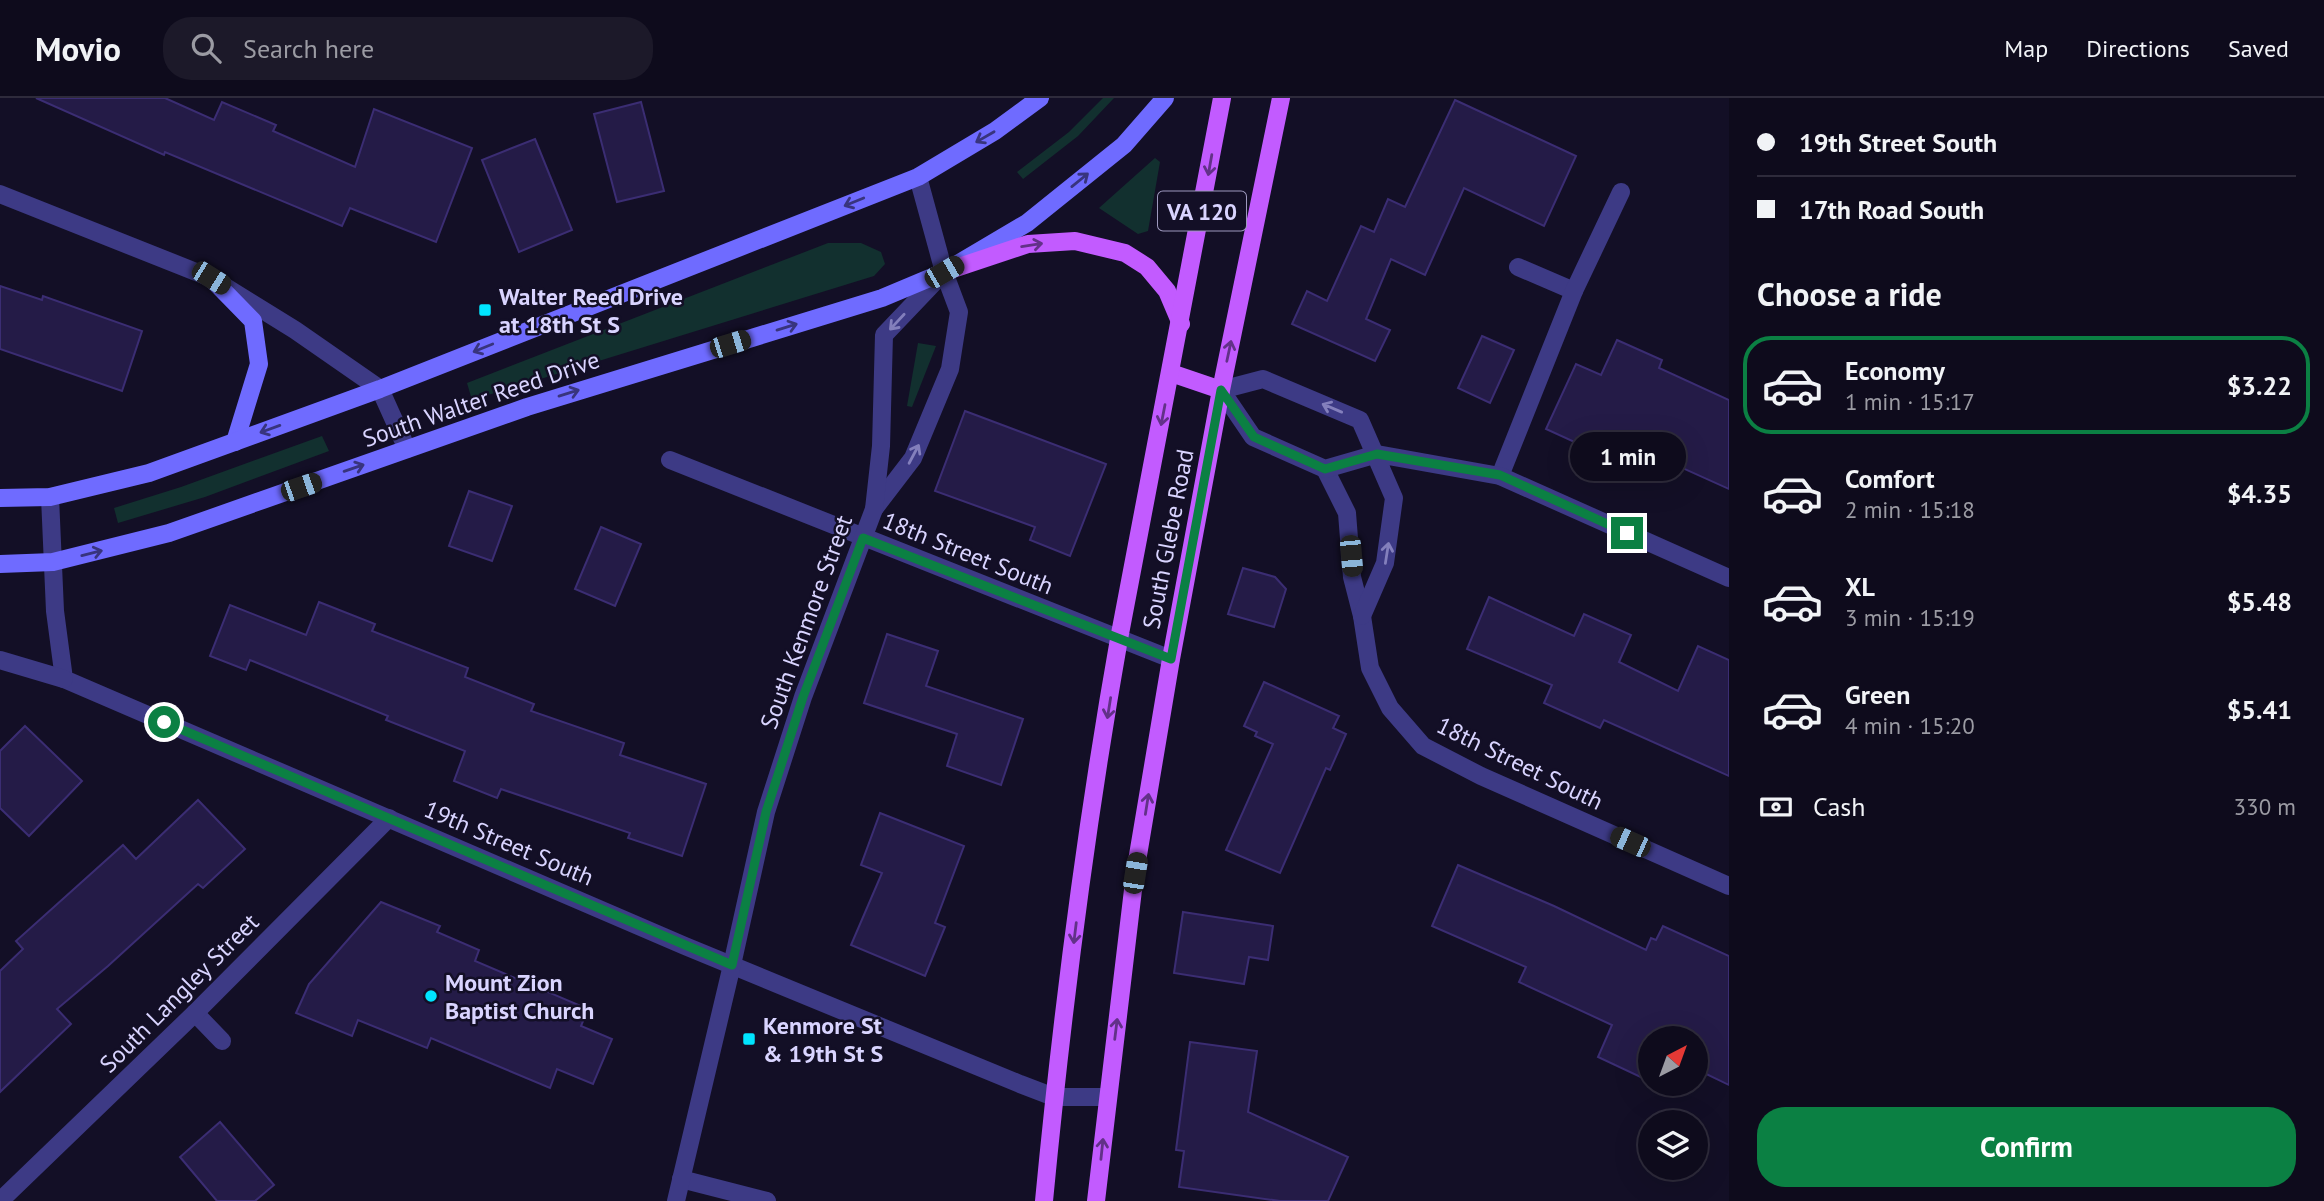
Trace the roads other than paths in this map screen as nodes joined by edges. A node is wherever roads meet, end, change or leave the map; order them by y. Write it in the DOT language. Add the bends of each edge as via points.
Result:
graph roads {
  1 [pos="1040,98"];
  2 [pos="1165,98"];
  3 [pos="1222,98"];
  4 [pos="1281,98"];
  5 [pos="918,177"];
  6 [pos="1621,192"];
  7 [pos="0,194"];
  8 [pos="1518,267"];
  9 [pos="944,272"];
  10 [pos="211,278"];
  11 [pos="1574,291"];
  12 [pos="1181,324"];
  13 [pos="1171,373"];
  14 [pos="380,389"];
  15 [pos="1221,390"];
  16 [pos="235,442"];
  17 [pos="407,449"];
  18 [pos="1377,454"];
  19 [pos="670,460"];
  20 [pos="1325,469"];
  21 [pos="1500,475"];
  22 [pos="50,497"];
  23 [pos="0,498"];
  24 [pos="874,509"];
  25 [pos="863,538"];
  26 [pos="53,562"];
  27 [pos="0,564"];
  28 [pos="1729,578"];
  29 [pos="1362,616"];
  30 [pos="1119,640"];
  31 [pos="1171,659"];
  32 [pos="0,660"];
  33 [pos="64,679"];
  34 [pos="389,818"];
  35 [pos="1729,886"];
  36 [pos="732,965"];
  37 [pos="195,1013"];
  38 [pos="222,1041"];
  39 [pos="1054,1097"];
  40 [pos="1108,1097"];
  41 [pos="681,1180"];
  42 [pos="0,1201"];
  43 [pos="676,1201"];
  44 [pos="767,1201"];
  45 [pos="1044,1201"];
  46 [pos="1097,1201"];
  1 -- 5 [label="main road, South Walter Reed Drive, one-way"];
  9 -- 2 [label="main road, South Walter Reed Drive, one-way" via="1027,223 1124,145"];
  3 -- 12 [label="main road, South Glebe Road / VA 120, one-way"];
  15 -- 4 [label="main road, South Glebe Road / VA 120, one-way"];
  5 -- 9 [label="street, South Kenmore Street"];
  5 -- 14 [label="main road, South Walter Reed Drive, one-way"];
  6 -- 11 [label="street"];
  7 -- 10 [label="street"];
  8 -- 11 [label="street"];
  9 -- 12 [label="main road, one-way" via="1028,244 1075,241 1125,254 1147,267 1167,291"];
  17 -- 9 [label="main road, South Walter Reed Drive, one-way" via="527,407 882,298"];
  24 -- 9 [label="street, South Kenmore Street, one-way" via="913,458 950,369 959,312"];
  9 -- 24 [label="street, South Kenmore Street, one-way" via="884,335"];
  10 -- 14 [label="street"];
  10 -- 16 [label="main road" via="253,321 259,363"];
  11 -- 21 [label="street"];
  12 -- 13 [label="main road, South Glebe Road / VA 120"];
  13 -- 15 [label="main road"];
  13 -- 30 [label="main road, South Glebe Road / VA 120, one-way"];
  14 -- 16 [label="main road, South Walter Reed Drive, one-way"];
  14 -- 17 [label="street"];
  18 -- 15 [label="street, one-way" via="1360,420 1263,379"];
  15 -- 20 [label="street" via="1254,437"];
  15 -- 31 [label="main road, South Glebe Road / VA 120"];
  16 -- 22 [label="main road, South Walter Reed Drive" via="149,473"];
  26 -- 17 [label="main road, South Walter Reed Drive, one-way" via="169,533"];
  18 -- 20 [label="street"];
  18 -- 21 [label="street"];
  29 -- 18 [label="street, one-way" via="1385,563 1394,498"];
  19 -- 25 [label="street, 18th Street South"];
  20 -- 29 [label="street, 18th Street South" via="1347,513 1352,577"];
  21 -- 28 [label="street"];
  22 -- 23 [label="main road, South Walter Reed Drive"];
  22 -- 26 [label="street"];
  24 -- 25 [label="street, South Kenmore Street"];
  25 -- 30 [label="street, 18th Street South"];
  25 -- 36 [label="street, South Kenmore Street" via="766,812"];
  26 -- 27 [label="main road, South Walter Reed Drive"];
  26 -- 33 [label="street"];
  29 -- 35 [label="street, 18th Street South" via="1370,668 1390,708 1423,746"];
  30 -- 31 [label="street, 18th Street South"];
  30 -- 39 [label="main road, South Glebe Road / VA 120, one-way"];
  40 -- 31 [label="main road, South Glebe Road / VA 120, one-way" via="1135,873"];
  32 -- 33 [label="street, 19th Street South"];
  33 -- 34 [label="street, 19th Street South"];
  34 -- 36 [label="street, 19th Street South"];
  34 -- 37 [label="street, South Langley Street"];
  36 -- 39 [label="street, 19th Street South"];
  36 -- 41 [label="street, South Kenmore Street"];
  37 -- 38 [label="street"];
  37 -- 42 [label="street, South Langley Street"];
  39 -- 40 [label="street, 19th Street South"];
  39 -- 45 [label="main road, South Glebe Road / VA 120"];
  46 -- 40 [label="main road, South Glebe Road / VA 120, one-way"];
  41 -- 43 [label="street, South Kenmore Street"];
  41 -- 44 [label="street"];
}
